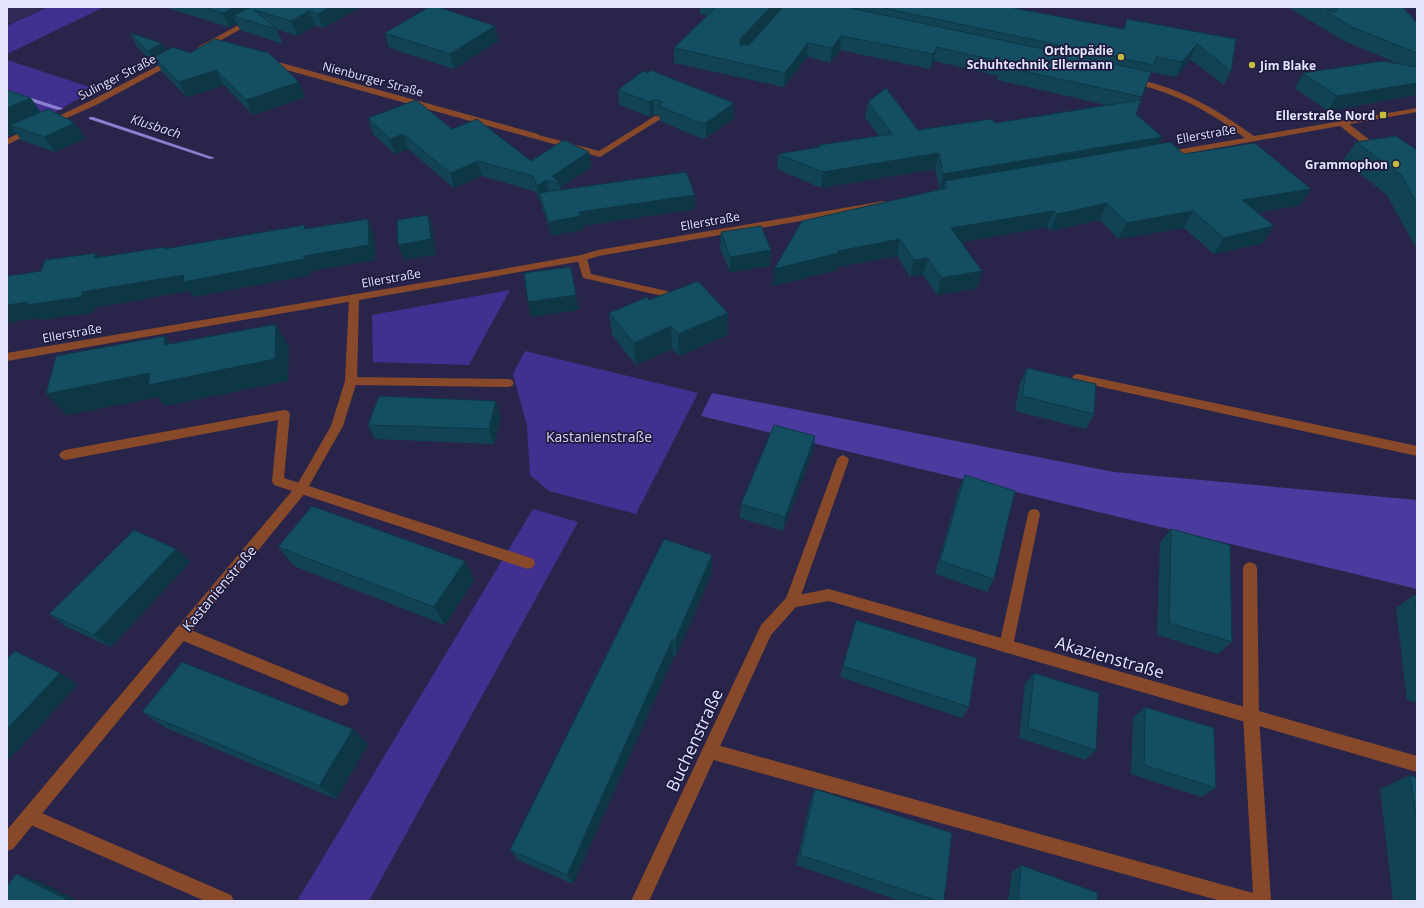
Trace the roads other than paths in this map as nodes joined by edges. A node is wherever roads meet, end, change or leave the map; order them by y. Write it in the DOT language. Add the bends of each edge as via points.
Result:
graph roads {
  1 [pos="278,7"];
  2 [pos="205,45"];
  3 [pos="221,49"];
  4 [pos="193,51"];
  5 [pos="181,58"];
  6 [pos="259,60"];
  7 [pos="1123,78"];
  8 [pos="1417,110"];
  9 [pos="658,118"];
  10 [pos="1342,123"];
  11 [pos="1252,140"];
  12 [pos="7,142"];
  13 [pos="1386,147"];
  14 [pos="1159,156"];
  15 [pos="894,202"];
  16 [pos="582,258"];
  17 [pos="667,294"];
  18 [pos="354,298"];
  19 [pos="7,357"];
  20 [pos="1078,378"];
  21 [pos="351,381"];
  22 [pos="508,383"];
  23 [pos="1417,451"];
  24 [pos="65,455"];
  25 [pos="843,460"];
  26 [pos="301,489"];
  27 [pos="1034,514"];
  28 [pos="528,563"];
  29 [pos="1250,568"];
  30 [pos="792,601"];
  31 [pos="181,634"];
  32 [pos="1006,646"];
  33 [pos="342,700"];
  34 [pos="1250,716"];
  35 [pos="710,751"];
  36 [pos="1417,764"];
  37 [pos="30,816"];
  38 [pos="7,843"];
  39 [pos="225,901"];
  40 [pos="640,901"];
  41 [pos="1252,901"];
  42 [pos="1262,901"];
  1 -- 2 [label="street"];
  2 -- 3 [label="street"];
  2 -- 4 [label="street"];
  5 -- 12 [label="street, Sulinger Straße" via="93,103"];
  6 -- 9 [label="street, Nienburger Straße" via="600,154"];
  7 -- 11 [label="street" via="1191,99"];
  8 -- 10 [label="street, Ellerstraße"];
  10 -- 11 [label="street, Ellerstraße"];
  10 -- 13 [label="street" via="1373,146"];
  11 -- 14 [label="street, Ellerstraße"];
  15 -- 16 [label="street, Ellerstraße"];
  16 -- 17 [label="street" via="587,276"];
  16 -- 18 [label="street, Ellerstraße"];
  18 -- 19 [label="street, Ellerstraße"];
  18 -- 21 [label="street, Kastanienstraße"];
  20 -- 23 [label="street"];
  21 -- 22 [label="street"];
  21 -- 26 [label="street, Kastanienstraße" via="337,426"];
  24 -- 26 [label="street" via="284,414 278,481"];
  25 -- 30 [label="street"];
  26 -- 28 [label="street"];
  26 -- 31 [label="street, Kastanienstraße"];
  27 -- 32 [label="street"];
  29 -- 34 [label="street"];
  30 -- 32 [label="street, Akazienstraße" via="829,595"];
  30 -- 35 [label="street, Buchenstraße" via="766,630"];
  31 -- 33 [label="street"];
  31 -- 37 [label="street, Kastanienstraße"];
  32 -- 34 [label="street, Akazienstraße"];
  34 -- 36 [label="street, Akazienstraße"];
  34 -- 42 [label="street"];
  35 -- 40 [label="street, Buchenstraße"];
  35 -- 41 [label="street"];
  37 -- 38 [label="street, Kastanienstraße"];
  37 -- 39 [label="street"];
}
